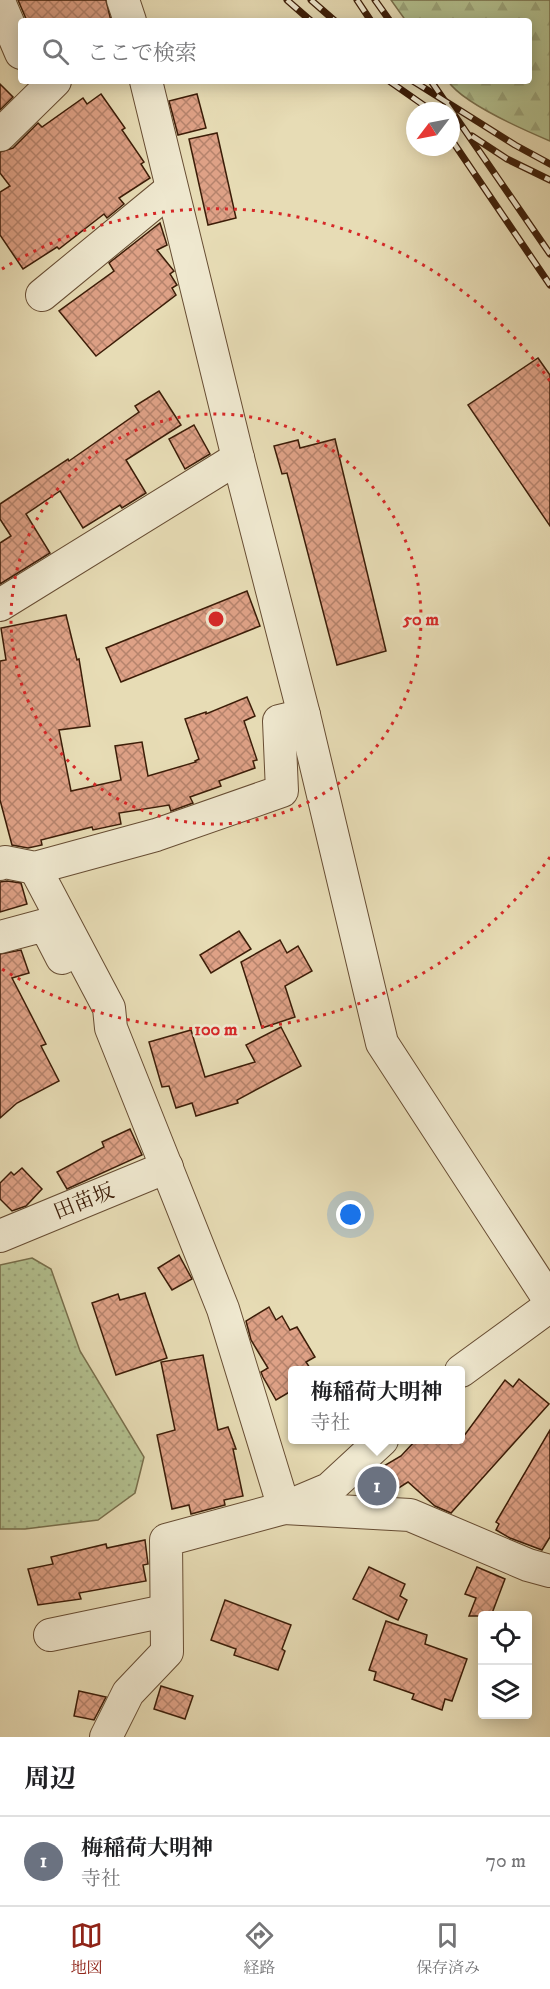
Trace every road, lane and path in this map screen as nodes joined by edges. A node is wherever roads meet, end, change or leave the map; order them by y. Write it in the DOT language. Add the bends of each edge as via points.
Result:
graph roads {
  1 [pos="123,0"];
  2 [pos="0,4"];
  3 [pos="129,18"];
  4 [pos="18,46"];
  5 [pos="52,84"];
  6 [pos="147,84"];
  7 [pos="0,135"];
  8 [pos="171,189"];
  9 [pos="42,296"];
  10 [pos="238,458"];
  11 [pos="0,604"];
  12 [pos="304,715"];
  13 [pos="10,861"];
  14 [pos="0,937"];
  15 [pos="111,1028"];
  16 [pos="167,1167"];
  17 [pos="0,1236"];
  18 [pos="550,1301"];
  19 [pos="550,1306"];
  20 [pos="465,1368"];
  21 [pos="378,1444"];
  22 [pos="284,1508"];
  23 [pos="550,1571"];
  24 [pos="165,1611"];
  25 [pos="50,1635"];
  26 [pos="106,1737"];
  1 -- 3 [label="street"];
  2 -- 4 [label="street"];
  5 -- 7 [label="street"];
  6 -- 8 [label="street"];
  8 -- 9 [label="street"];
  8 -- 10 [label="street"];
  10 -- 11 [label="street"];
  10 -- 12 [label="street"];
  12 -- 13 [label="street" via="279,721 282,791 156,834"];
  12 -- 18 [label="street" via="382,1043"];
  13 -- 15 [label="street" via="109,1008"];
  14 -- 15 [label="street" via="45,925 95,1019"];
  15 -- 16 [label="street"];
  16 -- 17 [label="street, 田苗坂"];
  16 -- 22 [label="street" via="224,1309"];
  19 -- 20 [label="street"];
  21 -- 22 [label="street" via="329,1489"];
  22 -- 23 [label="street" via="410,1515"];
  22 -- 24 [label="street" via="166,1540"];
  24 -- 25 [label="street"];
  24 -- 26 [label="street" via="167,1652 129,1693"];
}
